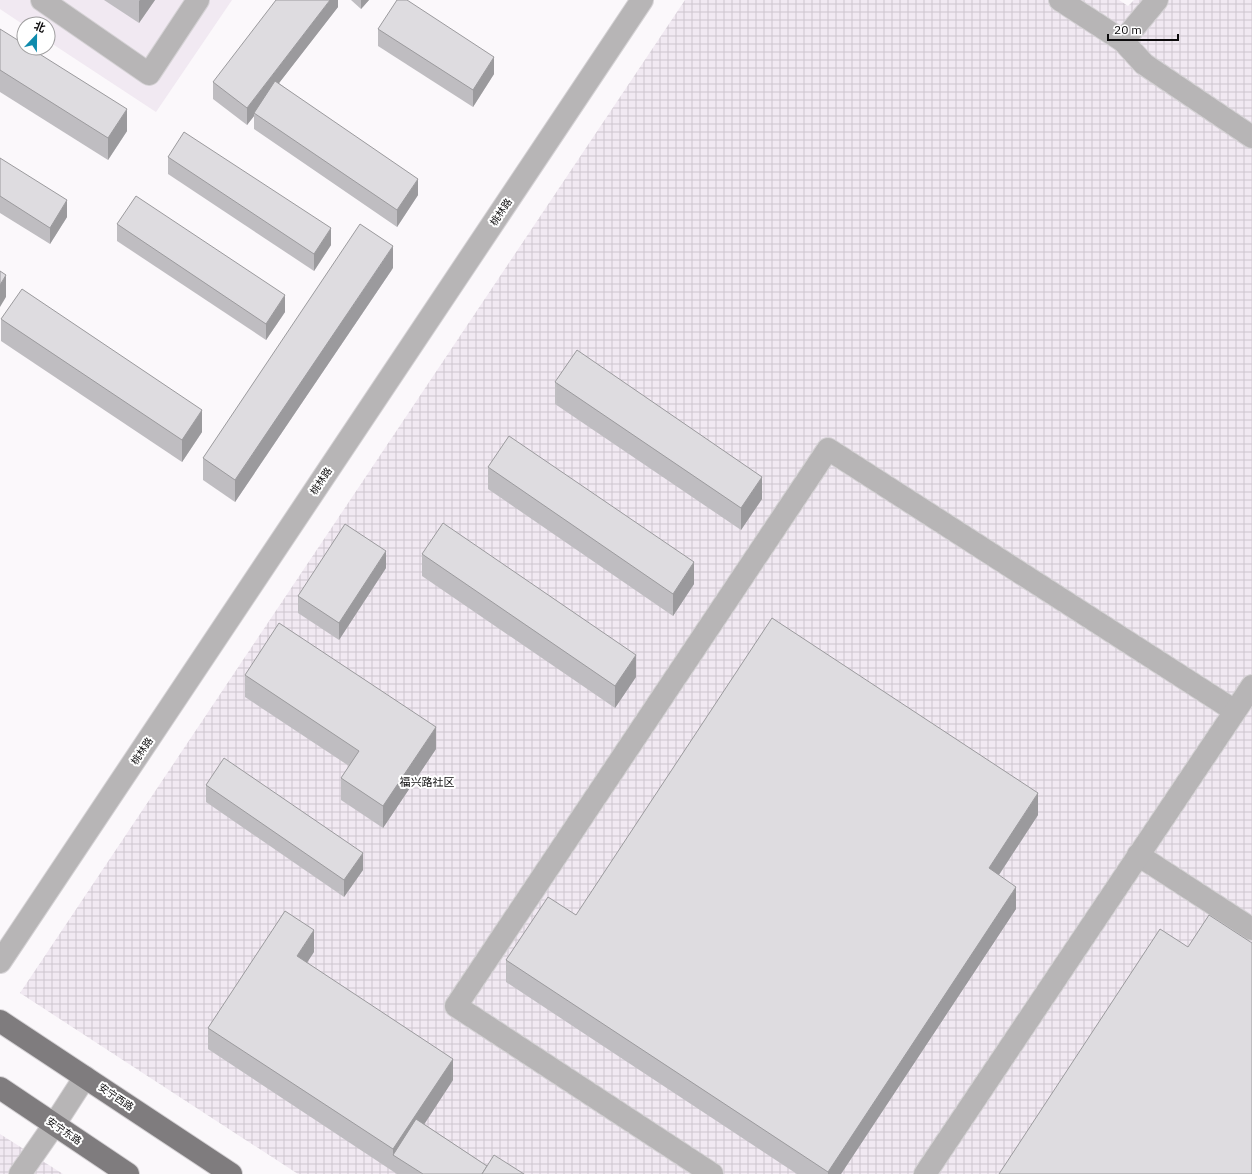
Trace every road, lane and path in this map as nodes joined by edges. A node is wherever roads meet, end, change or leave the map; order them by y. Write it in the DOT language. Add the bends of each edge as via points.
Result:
graph roads {
  1 [pos="42,0"];
  2 [pos="198,0"];
  3 [pos="642,0"];
  4 [pos="1060,0"];
  5 [pos="1157,0"];
  6 [pos="1123,41"];
  7 [pos="1252,137"];
  8 [pos="1252,686"];
  9 [pos="1235,711"];
  10 [pos="1138,855"];
  11 [pos="1252,929"];
  12 [pos="0,962"];
  13 [pos="0,1021"];
  14 [pos="85,1077"];
  15 [pos="0,1088"];
  16 [pos="54,1124"];
  17 [pos="20,1174"];
  18 [pos="128,1174"];
  19 [pos="232,1174"];
  20 [pos="712,1174"];
  21 [pos="925,1174"];
  1 -- 2 [label="street" via="149,74"];
  3 -- 12 [label="street, 桃林路"];
  4 -- 6 [label="street"];
  5 -- 6 [label="street"];
  6 -- 7 [label="street" via="1144,64"];
  8 -- 9 [label="street"];
  9 -- 10 [label="street"];
  9 -- 20 [label="street" via="828,449 456,1006"];
  10 -- 11 [label="street"];
  10 -- 21 [label="street"];
  13 -- 14 [label="main road, 安宁西路"];
  14 -- 16 [label="street"];
  14 -- 19 [label="main road, 安宁西路"];
  15 -- 16 [label="main road, 安宁东路"];
  16 -- 17 [label="street"];
  16 -- 18 [label="main road, 安宁东路"];
}
